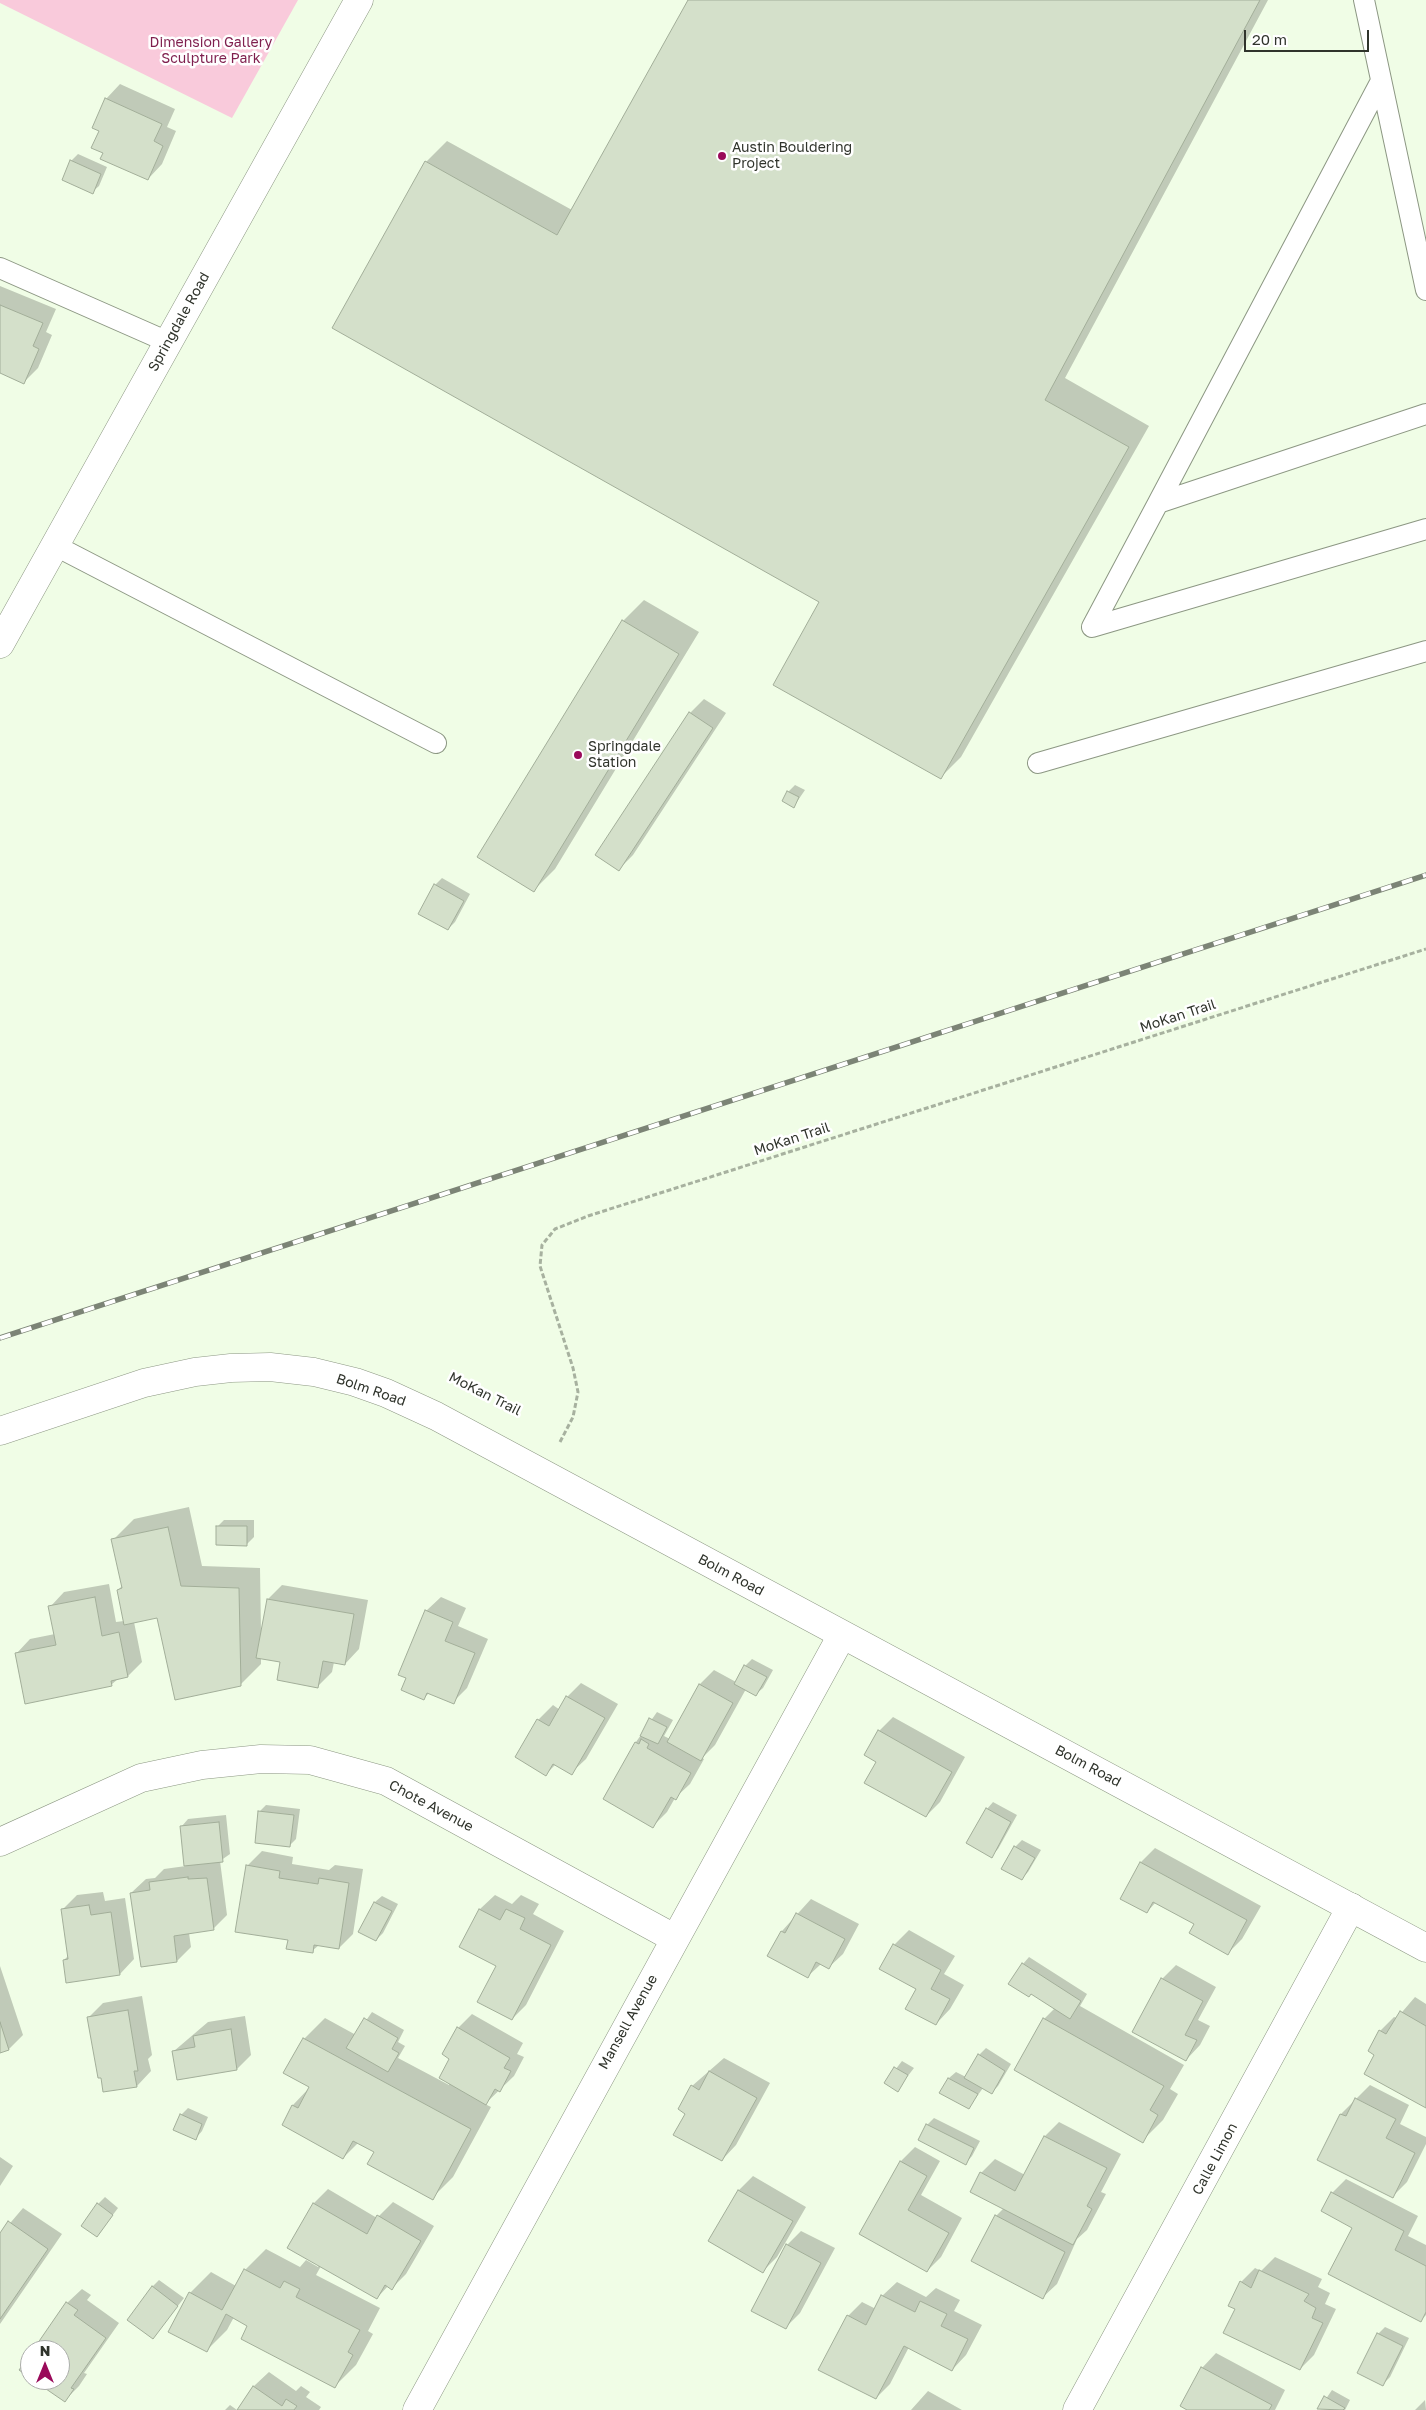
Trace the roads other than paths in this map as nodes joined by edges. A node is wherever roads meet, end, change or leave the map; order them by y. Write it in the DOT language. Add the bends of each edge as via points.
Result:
graph roads {
  1 [pos="359,0"];
  2 [pos="1364,0"];
  3 [pos="1381,81"];
  4 [pos="0,268"];
  5 [pos="1426,290"];
  6 [pos="168,342"];
  7 [pos="1426,414"];
  8 [pos="1158,503"];
  9 [pos="1426,529"];
  10 [pos="54,545"];
  11 [pos="0,644"];
  12 [pos="1426,651"];
  13 [pos="436,743"];
  14 [pos="1038,763"];
  15 [pos="0,1431"];
  16 [pos="842,1634"];
  17 [pos="0,1842"];
  18 [pos="1350,1906"];
  19 [pos="674,1938"];
  20 [pos="1426,1948"];
  21 [pos="417,2410"];
  22 [pos="1077,2410"];
  1 -- 6 [label="street, Springdale Road"];
  2 -- 3 [label="lane"];
  3 -- 5 [label="lane"];
  3 -- 8 [label="lane"];
  4 -- 6 [label="lane"];
  6 -- 10 [label="street, Springdale Road"];
  7 -- 8 [label="lane"];
  8 -- 9 [label="lane" via="1092,627"];
  10 -- 11 [label="street, Springdale Road"];
  10 -- 13 [label="lane"];
  12 -- 14 [label="lane"];
  15 -- 16 [label="street, Bolm Road" via="144,1383 195,1372 270,1367 314,1372 386,1393 436,1416"];
  16 -- 18 [label="street, Bolm Road"];
  16 -- 19 [label="street, Mansell Avenue"];
  17 -- 19 [label="street, Chote Avenue" via="141,1778 202,1765 310,1760 386,1781"];
  18 -- 20 [label="street, Bolm Road"];
  18 -- 22 [label="street, Calle Limon"];
  19 -- 21 [label="street, Mansell Avenue"];
}
